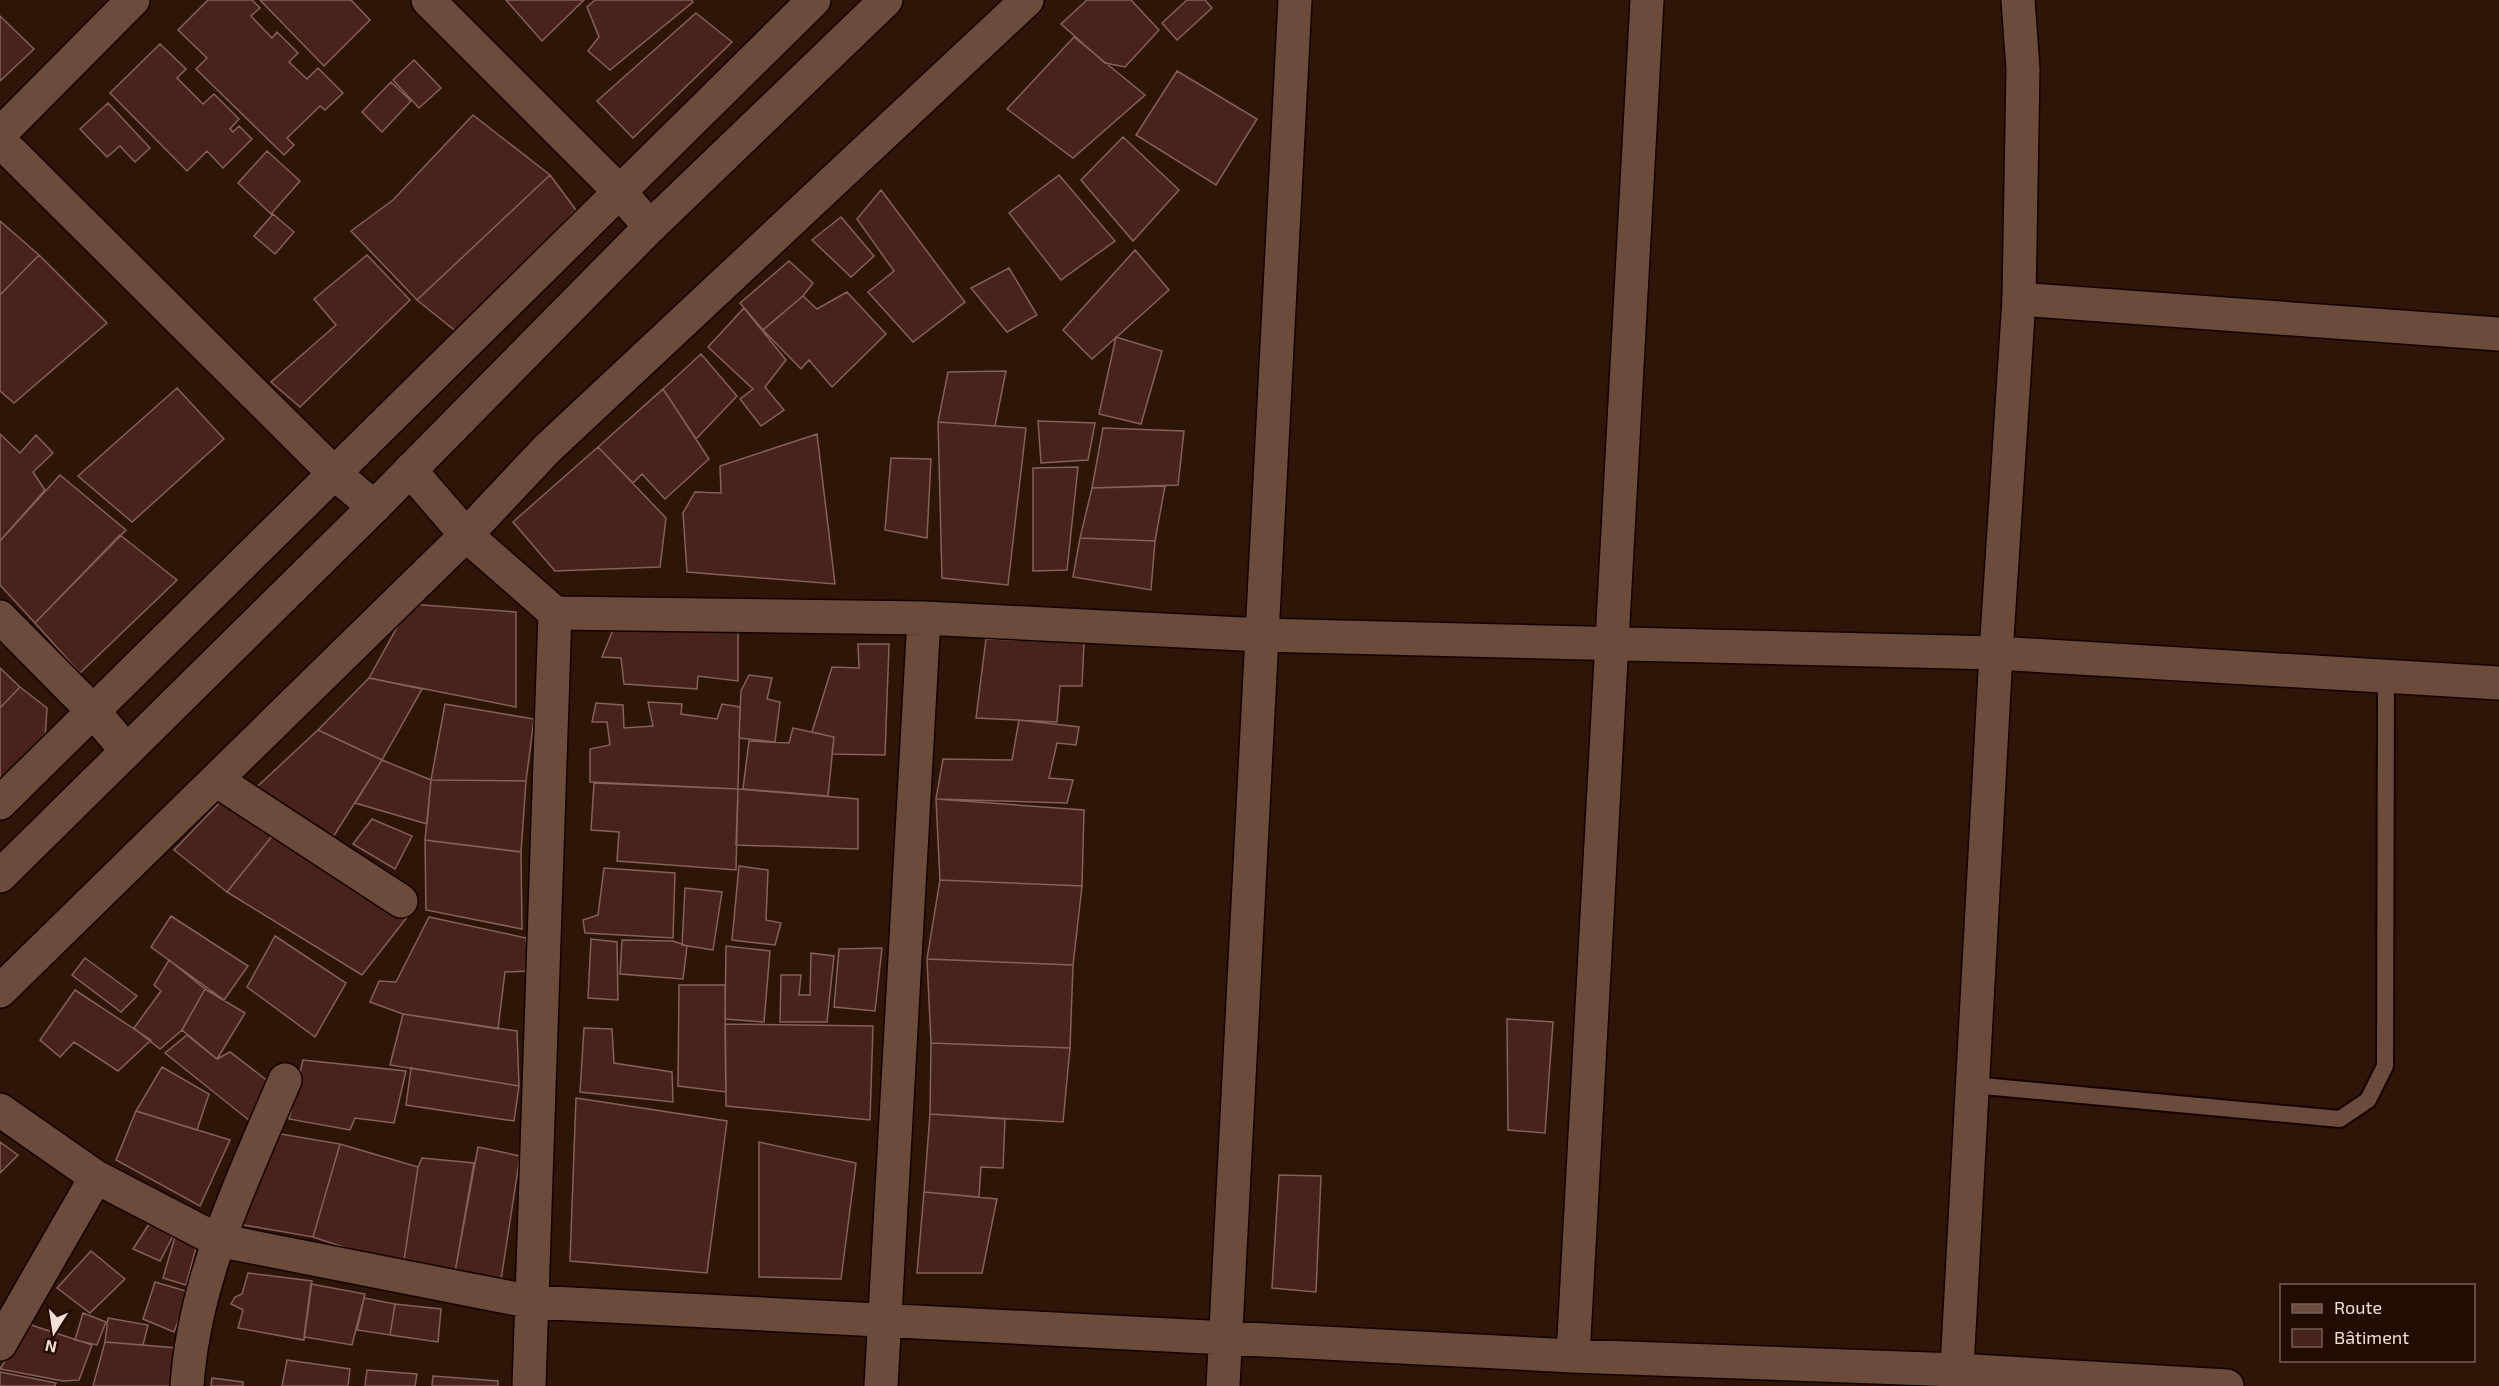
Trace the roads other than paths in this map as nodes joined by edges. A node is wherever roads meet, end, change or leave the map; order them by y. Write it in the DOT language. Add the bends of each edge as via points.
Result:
graph roads {
  1 [pos="133,0"];
  2 [pos="428,0"];
  3 [pos="814,0"];
  4 [pos="886,0"];
  5 [pos="1028,0"];
  6 [pos="1295,0"];
  7 [pos="1647,0"];
  8 [pos="2018,0"];
  9 [pos="0,134"];
  10 [pos="0,141"];
  11 [pos="620,192"];
  12 [pos="650,227"];
  13 [pos="2019,299"];
  14 [pos="2499,334"];
  15 [pos="410,470"];
  16 [pos="334,473"];
  17 [pos="374,507"];
  18 [pos="466,535"];
  19 [pos="555,613"];
  20 [pos="0,617"];
  21 [pos="924,618"];
  22 [pos="1262,635"];
  23 [pos="1612,643"];
  24 [pos="1995,653"];
  25 [pos="2386,676"];
  26 [pos="2499,683"];
  27 [pos="93,711"];
  28 [pos="127,751"];
  29 [pos="216,780"];
  30 [pos="0,804"];
  31 [pos="0,876"];
  32 [pos="401,902"];
  33 [pos="0,991"];
  34 [pos="285,1080"];
  35 [pos="1972,1085"];
  36 [pos="0,1110"];
  37 [pos="96,1177"];
  38 [pos="217,1240"];
  39 [pos="532,1302"];
  40 [pos="885,1320"];
  41 [pos="1225,1338"];
  42 [pos="0,1344"];
  43 [pos="1574,1356"];
  44 [pos="1957,1378"];
  45 [pos="187,1386"];
  46 [pos="529,1386"];
  47 [pos="881,1386"];
  48 [pos="1223,1386"];
  49 [pos="2227,1386"];
  1 -- 9 [label="street"];
  2 -- 11 [label="street"];
  3 -- 11 [label="street"];
  4 -- 12 [label="street"];
  5 -- 18 [label="street" via="547,449"];
  6 -- 22 [label="street"];
  7 -- 23 [label="street"];
  8 -- 13 [label="street" via="2023,69"];
  10 -- 16 [label="street"];
  11 -- 12 [label="street"];
  11 -- 16 [label="street"];
  12 -- 15 [label="street"];
  13 -- 14 [label="street"];
  13 -- 24 [label="street"];
  15 -- 17 [label="street"];
  15 -- 18 [label="street"];
  16 -- 17 [label="street"];
  16 -- 27 [label="street"];
  17 -- 28 [label="street"];
  18 -- 19 [label="street"];
  18 -- 29 [label="street"];
  19 -- 21 [label="street"];
  19 -- 39 [label="street"];
  20 -- 27 [label="street"];
  21 -- 22 [label="street"];
  21 -- 40 [label="street"];
  22 -- 23 [label="street"];
  22 -- 41 [label="street"];
  23 -- 24 [label="street"];
  23 -- 43 [label="street"];
  24 -- 25 [label="street"];
  24 -- 35 [label="street"];
  25 -- 26 [label="street"];
  25 -- 35 [label="lane" via="2385,1066 2368,1100 2340,1119"];
  27 -- 28 [label="street"];
  27 -- 30 [label="street"];
  28 -- 31 [label="street"];
  29 -- 32 [label="street"];
  29 -- 33 [label="street"];
  34 -- 38 [label="street"];
  35 -- 44 [label="street"];
  36 -- 37 [label="street"];
  37 -- 38 [label="street"];
  37 -- 42 [label="street"];
  38 -- 39 [label="street"];
  38 -- 45 [label="street" via="200,1306"];
  39 -- 40 [label="street"];
  39 -- 46 [label="street"];
  40 -- 41 [label="street"];
  40 -- 47 [label="street"];
  41 -- 43 [label="street"];
  41 -- 48 [label="street"];
  43 -- 44 [label="street"];
  44 -- 49 [label="street"];
}
